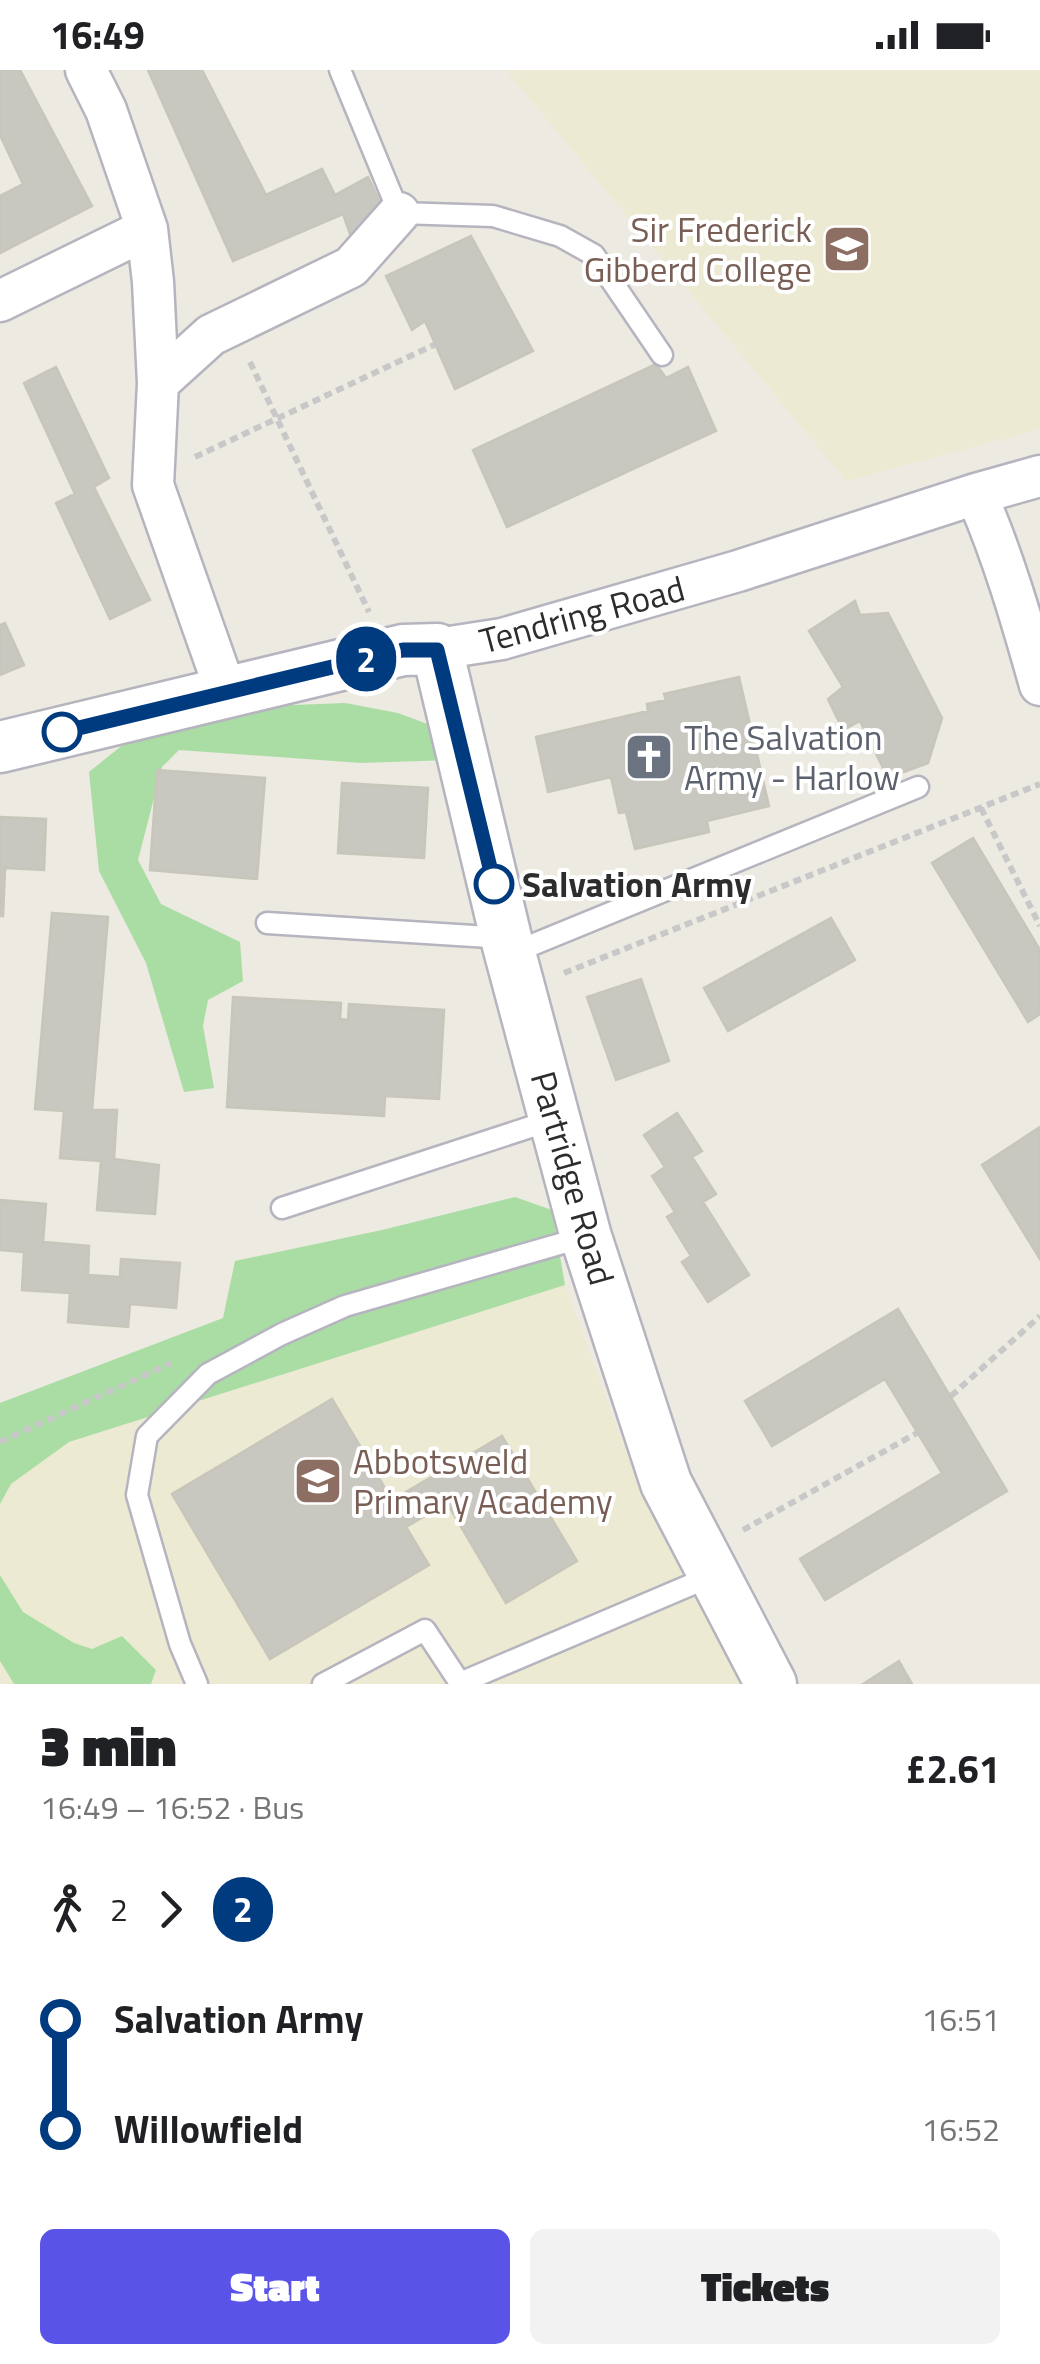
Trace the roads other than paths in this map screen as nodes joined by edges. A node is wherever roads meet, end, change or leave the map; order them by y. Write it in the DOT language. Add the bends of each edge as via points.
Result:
graph roads {
  1 [pos="86,70"];
  2 [pos="340,70"];
  3 [pos="399,213"];
  4 [pos="148,230"];
  5 [pos="0,301"];
  6 [pos="662,355"];
  7 [pos="158,383"];
  8 [pos="1040,476"];
  9 [pos="976,494"];
  10 [pos="413,652"];
  11 [pos="1040,686"];
  12 [pos="226,692"];
  13 [pos="0,746"];
  14 [pos="918,787"];
  15 [pos="268,923"];
  16 [pos="512,961"];
  17 [pos="555,1119"];
  18 [pos="282,1208"];
  19 [pos="586,1236"];
  20 [pos="708,1564"];
  21 [pos="197,1684"];
  22 [pos="323,1684"];
  23 [pos="770,1684"];
  1 -- 4 [label="street"];
  2 -- 3 [label="lane"];
  3 -- 6 [label="lane" via="493,216 560,236 594,255"];
  3 -- 7 [label="street" via="351,267 211,335"];
  4 -- 5 [label="street"];
  4 -- 7 [label="street"];
  7 -- 12 [label="street" via="153,484"];
  8 -- 9 [label="street, Tendring Road"];
  9 -- 10 [label="street, Tendring Road" via="502,639"];
  9 -- 11 [label="street"];
  10 -- 12 [label="street, Tendring Road"];
  10 -- 16 [label="street, Partridge Road"];
  12 -- 13 [label="street, Tendring Road"];
  14 -- 16 [label="lane"];
  15 -- 16 [label="lane"];
  16 -- 17 [label="street, Partridge Road"];
  17 -- 18 [label="lane"];
  17 -- 19 [label="street, Partridge Road"];
  19 -- 20 [label="street, Partridge Road" via="666,1483"];
  19 -- 21 [label="lane" via="346,1306 282,1334 208,1374 147,1436 137,1495"];
  20 -- 22 [label="lane" via="460,1683 425,1630"];
  20 -- 23 [label="street, Partridge Road"];
}
